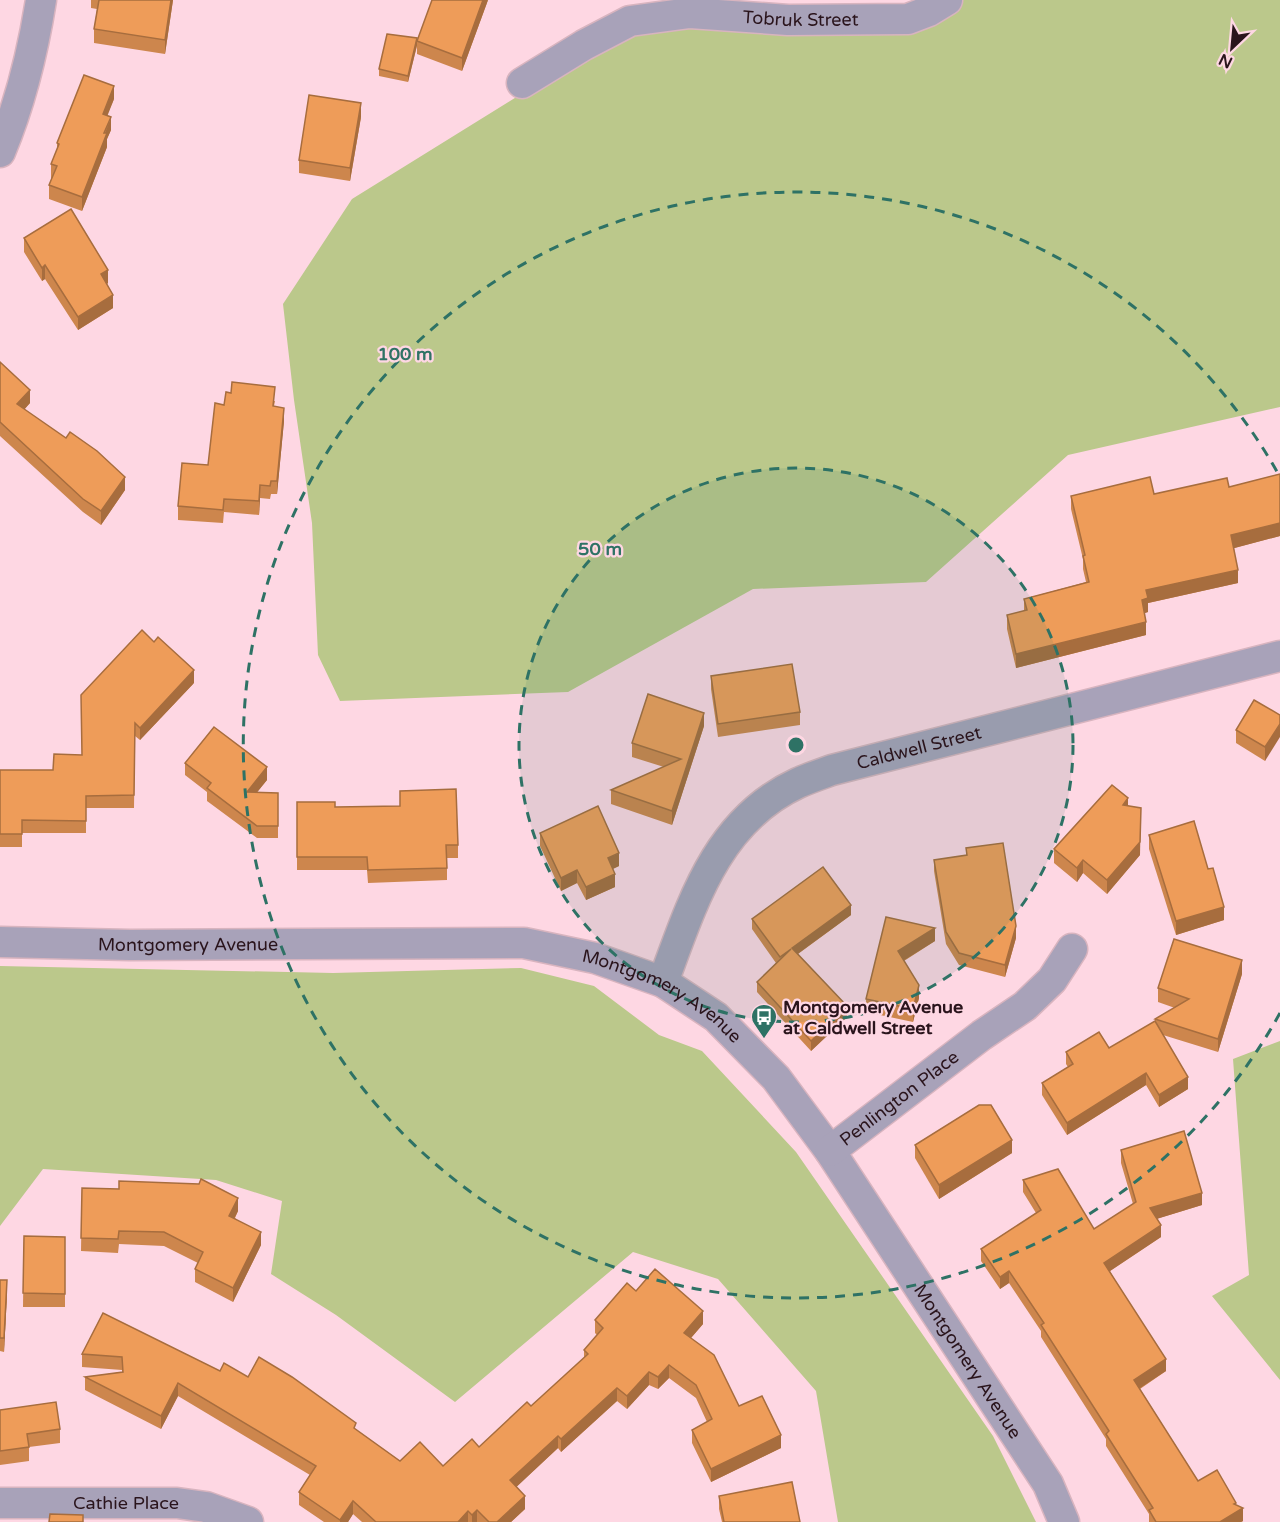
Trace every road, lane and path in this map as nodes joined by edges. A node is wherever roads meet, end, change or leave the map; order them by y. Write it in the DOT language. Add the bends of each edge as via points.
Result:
graph roads {
  1 [pos="41,0"];
  2 [pos="947,0"];
  3 [pos="522,82"];
  4 [pos="0,152"];
  5 [pos="1280,656"];
  6 [pos="0,942"];
  7 [pos="1072,949"];
  8 [pos="663,982"];
  9 [pos="830,1151"];
  10 [pos="0,1503"];
  11 [pos="248,1522"];
  12 [pos="1065,1522"];
  1 -- 4 [label="street" via="35,40"];
  2 -- 3 [label="street, Tobruk Street" via="908,19 788,20 690,13 630,21"];
  5 -- 8 [label="street, Caldwell Street" via="832,770 797,783 765,803 731,835 712,861"];
  6 -- 8 [label="street, Montgomery Avenue" via="524,943 596,958"];
  7 -- 9 [label="street, Penlington Place" via="1052,980 1025,1006"];
  8 -- 9 [label="street, Montgomery Avenue" via="716,1017 749,1048"];
  9 -- 12 [label="street, Montgomery Avenue" via="1048,1484"];
  10 -- 11 [label="street, Cathie Place" via="177,1503 206,1507"];
}
